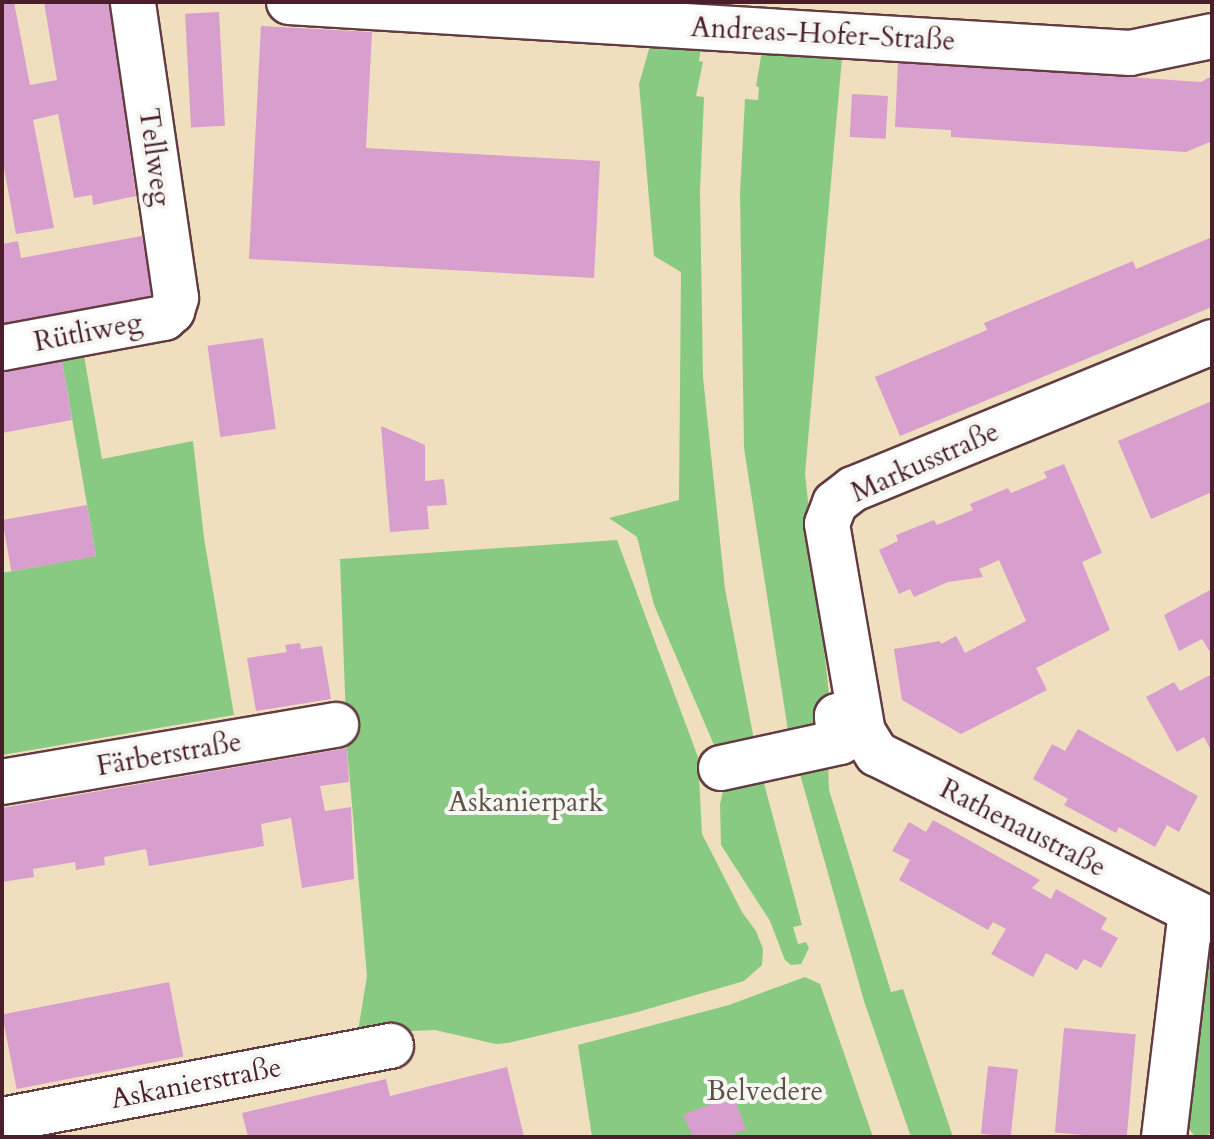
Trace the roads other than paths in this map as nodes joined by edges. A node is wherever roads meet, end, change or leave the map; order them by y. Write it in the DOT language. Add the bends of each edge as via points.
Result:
graph roads {
  1 [pos="133,2"];
  2 [pos="289,2"];
  3 [pos="1212,36"];
  4 [pos="172,311"];
  5 [pos="1212,342"];
  6 [pos="2,348"];
  7 [pos="859,712"];
  8 [pos="336,725"];
  9 [pos="721,768"];
  10 [pos="2,782"];
  11 [pos="1201,916"];
  12 [pos="391,1046"];
  13 [pos="2,1120"];
  14 [pos="1164,1137"];
  1 -- 4 [label="street, Tellweg" via="176,298"];
  2 -- 3 [label="street, Andreas-Hofer-Straße" via="1130,53"];
  4 -- 6 [label="street, Rütliweg" via="164,318"];
  5 -- 7 [label="street, Markusstraße" via="853,489 835,503 827,524"];
  7 -- 9 [label="street" via="837,716 840,742"];
  7 -- 11 [label="street, Rathenaustraße" via="863,732 877,754"];
  8 -- 10 [label="street, Färberstraße"];
  11 -- 14 [label="street"];
  12 -- 13 [label="street, Askanierstraße"];
}
